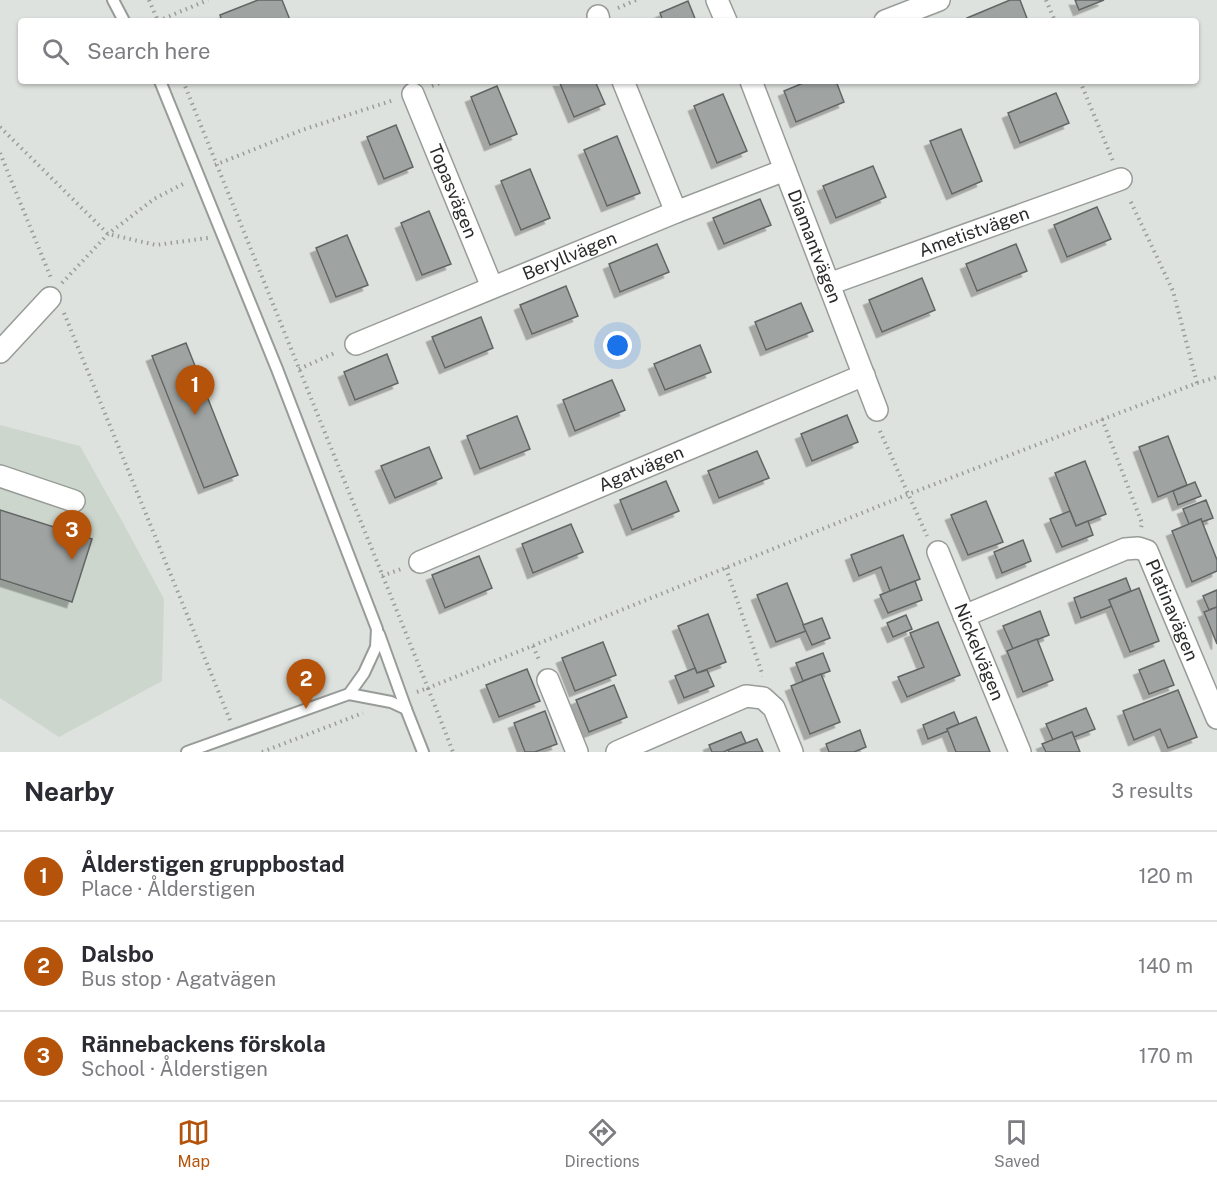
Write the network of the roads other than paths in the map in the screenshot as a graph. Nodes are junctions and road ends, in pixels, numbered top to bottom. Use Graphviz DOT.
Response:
graph roads {
  1 [pos="113,0"];
  2 [pos="717,0"];
  3 [pos="939,0"];
  4 [pos="122,18"];
  5 [pos="725,18"];
  6 [pos="893,18"];
  7 [pos="161,84"];
  8 [pos="624,84"];
  9 [pos="752,84"];
  10 [pos="413,94"];
  11 [pos="785,170"];
  12 [pos="1121,179"];
  13 [pos="676,212"];
  14 [pos="829,284"];
  15 [pos="492,287"];
  16 [pos="53,294"];
  17 [pos="356,344"];
  18 [pos="0,352"];
  19 [pos="864,375"];
  20 [pos="877,410"];
  21 [pos="0,476"];
  22 [pos="74,501"];
  23 [pos="938,552"];
  24 [pos="420,562"];
  25 [pos="964,616"];
  26 [pos="377,629"];
  27 [pos="548,680"];
  28 [pos="349,694"];
  29 [pos="406,710"];
  30 [pos="1217,717"];
  31 [pos="187,752"];
  32 [pos="423,752"];
  33 [pos="577,752"];
  34 [pos="617,752"];
  35 [pos="792,752"];
  36 [pos="1020,752"];
  1 -- 4 [label="lane"];
  2 -- 5 [label="street"];
  3 -- 6 [label="street"];
  7 -- 26 [label="lane"];
  8 -- 13 [label="street"];
  9 -- 11 [label="street, Diamantvägen"];
  10 -- 15 [label="street, Topasvägen"];
  11 -- 13 [label="street, Beryllvägen"];
  11 -- 14 [label="street, Diamantvägen"];
  12 -- 14 [label="street, Ametistvägen"];
  13 -- 15 [label="street, Beryllvägen"];
  14 -- 19 [label="street, Diamantvägen"];
  15 -- 17 [label="street, Beryllvägen"];
  16 -- 18 [label="street"];
  19 -- 20 [label="street, Diamantvägen"];
  19 -- 24 [label="street, Agatvägen"];
  21 -- 22 [label="street"];
  23 -- 25 [label="street, Nickelvägen"];
  25 -- 30 [label="street, Platinavägen"];
  25 -- 36 [label="street, Nickelvägen"];
  26 -- 28 [label="lane"];
  26 -- 29 [label="lane"];
  27 -- 33 [label="street"];
  28 -- 29 [label="lane"];
  28 -- 31 [label="lane"];
  29 -- 32 [label="lane"];
  34 -- 35 [label="street"];
}
